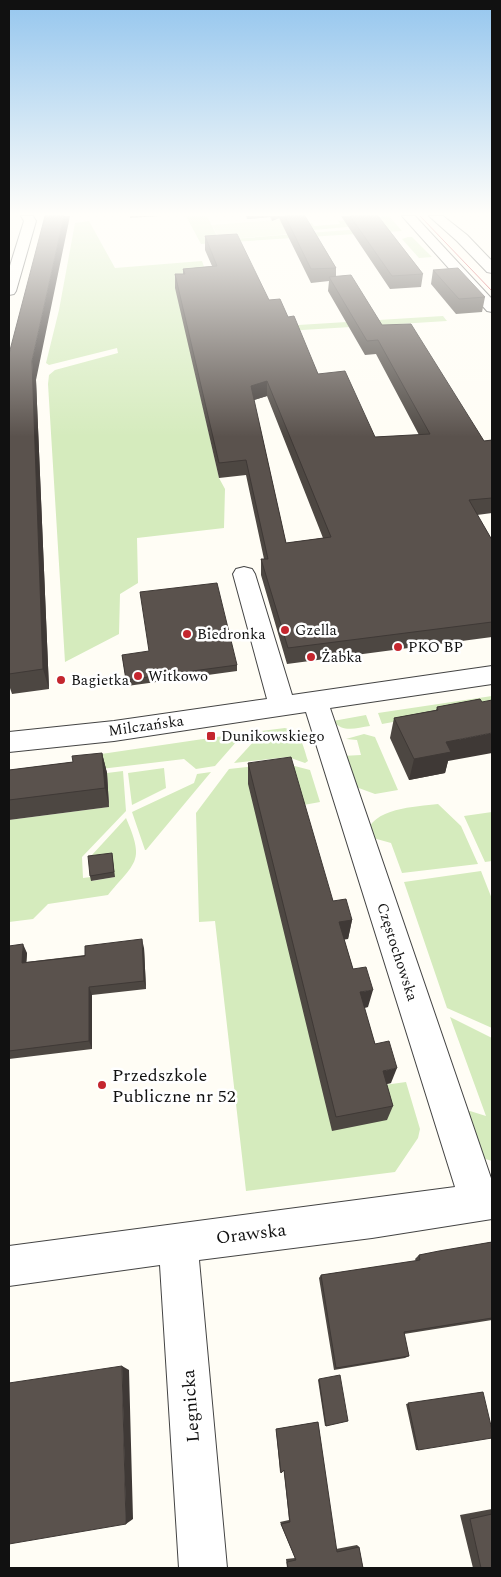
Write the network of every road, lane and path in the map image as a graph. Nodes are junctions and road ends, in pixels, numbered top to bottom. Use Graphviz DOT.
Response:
graph roads {
  1 [pos="475,290"];
  2 [pos="492,308"];
  3 [pos="244,574"];
  4 [pos="492,675"];
  5 [pos="315,701"];
  6 [pos="282,706"];
  7 [pos="9,742"];
  8 [pos="486,1201"];
  9 [pos="178,1243"];
  10 [pos="9,1266"];
  11 [pos="204,1568"];
  1 -- 2 [label="street"];
  3 -- 6 [label="street"];
  4 -- 5 [label="street, Milczańska"];
  5 -- 6 [label="street, Milczańska"];
  5 -- 8 [label="street, Częstochowska"];
  6 -- 7 [label="street, Milczańska"];
  8 -- 9 [label="street, Orawska"];
  9 -- 10 [label="street, Orawska"];
  9 -- 11 [label="street, Legnicka"];
}
